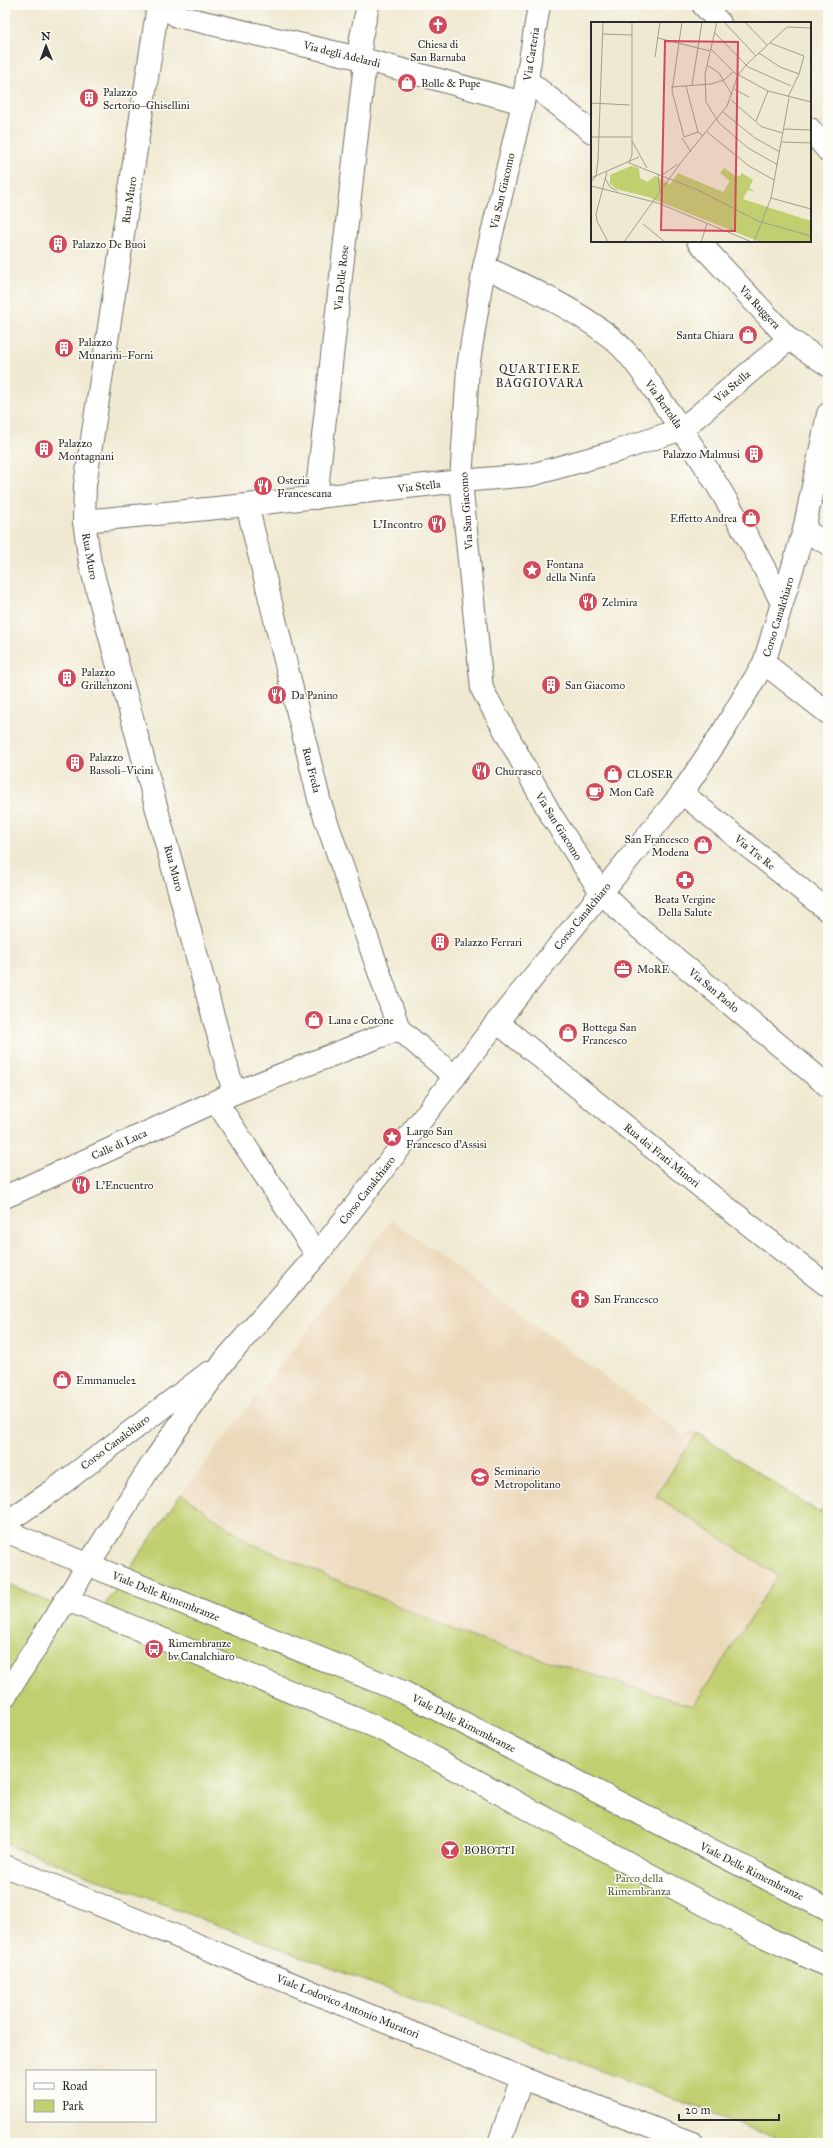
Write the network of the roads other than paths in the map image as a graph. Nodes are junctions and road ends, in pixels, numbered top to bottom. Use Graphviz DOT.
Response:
graph roads {
  1 [pos="158,5"];
  2 [pos="163,5"];
  3 [pos="368,5"];
  4 [pos="539,5"];
  5 [pos="703,5"];
  6 [pos="719,22"];
  7 [pos="363,59"];
  8 [pos="527,80"];
  9 [pos="523,103"];
  10 [pos="811,130"];
  11 [pos="591,131"];
  12 [pos="828,151"];
  13 [pos="699,242"];
  14 [pos="484,267"];
  15 [pos="789,339"];
  16 [pos="828,365"];
  17 [pos="828,414"];
  18 [pos="682,429"];
  19 [pos="462,481"];
  20 [pos="316,498"];
  21 [pos="247,506"];
  22 [pos="84,521"];
  23 [pos="804,530"];
  24 [pos="828,544"];
  25 [pos="782,603"];
  26 [pos="764,663"];
  27 [pos="828,713"];
  28 [pos="682,793"];
  29 [pos="601,892"];
  30 [pos="828,911"];
  31 [pos="497,1022"];
  32 [pos="399,1028"];
  33 [pos="455,1077"];
  34 [pos="828,1086"];
  35 [pos="225,1097"];
  36 [pos="5,1197"];
  37 [pos="317,1255"];
  38 [pos="828,1286"];
  39 [pos="225,1360"];
  40 [pos="5,1523"];
  41 [pos="5,1531"];
  42 [pos="87,1564"];
  43 [pos="65,1599"];
  44 [pos="5,1696"];
  45 [pos="5,1866"];
  46 [pos="828,1910"];
  47 [pos="828,1966"];
  48 [pos="522,2078"];
  49 [pos="499,2143"];
  50 [pos="692,2143"];
  1 -- 22 [label="street, Rua Muro"];
  2 -- 7 [label="street, Via degli Adelardi"];
  3 -- 7 [label="street, Via Delle Rose"];
  4 -- 8 [label="street, Via Carteria"];
  5 -- 6 [label="street"];
  7 -- 9 [label="street, Via degli Adelardi"];
  7 -- 20 [label="street, Via Delle Rose"];
  8 -- 9 [label="street, Via Carteria"];
  8 -- 11 [label="street"];
  9 -- 14 [label="street, Via San Giacomo"];
  10 -- 12 [label="street"];
  13 -- 15 [label="street, Via Ruggera"];
  14 -- 18 [label="street, Via Bertolda"];
  14 -- 19 [label="street, Via San Giacomo"];
  15 -- 16 [label="street, Via Ruggera"];
  15 -- 18 [label="street, Via Stella"];
  17 -- 23 [label="street, Corso Canalchiaro"];
  18 -- 19 [label="street, Via Stella"];
  18 -- 25 [label="street, Via Bertolda"];
  19 -- 20 [label="street, Via Stella"];
  19 -- 29 [label="street, Via San Giacomo"];
  20 -- 21 [label="street, Via Stella"];
  21 -- 22 [label="street, Via Stella"];
  21 -- 32 [label="street, Rua Freda"];
  22 -- 35 [label="street, Rua Muro"];
  23 -- 24 [label="street"];
  23 -- 25 [label="street, Corso Canalchiaro"];
  25 -- 26 [label="street, Corso Canalchiaro"];
  26 -- 27 [label="street"];
  26 -- 28 [label="street, Corso Canalchiaro"];
  28 -- 29 [label="street, Corso Canalchiaro"];
  28 -- 30 [label="street, Via Tre Re"];
  29 -- 31 [label="street, Corso Canalchiaro"];
  29 -- 34 [label="street, Via San Paolo"];
  31 -- 33 [label="street, Corso Canalchiaro"];
  31 -- 38 [label="street, Rua dei Frati Minori"];
  32 -- 33 [label="street"];
  32 -- 35 [label="street"];
  33 -- 37 [label="street, Corso Canalchiaro"];
  35 -- 36 [label="street, Calle di Luca"];
  35 -- 37 [label="street"];
  37 -- 39 [label="street, Corso Canalchiaro"];
  39 -- 40 [label="street, Corso Canalchiaro"];
  39 -- 42 [label="street, Corso Canalchiaro"];
  41 -- 42 [label="street, Viale Delle Rimembranze"];
  42 -- 43 [label="street, Corso Canalchiaro"];
  42 -- 46 [label="street, Viale Delle Rimembranze"];
  43 -- 44 [label="street, Corso Canalchiaro"];
  43 -- 47 [label="street"];
  45 -- 48 [label="street, Viale Lodovico Antonio Muratori"];
  48 -- 49 [label="street"];
  48 -- 50 [label="street, Viale Lodovico Antonio Muratori"];
}
